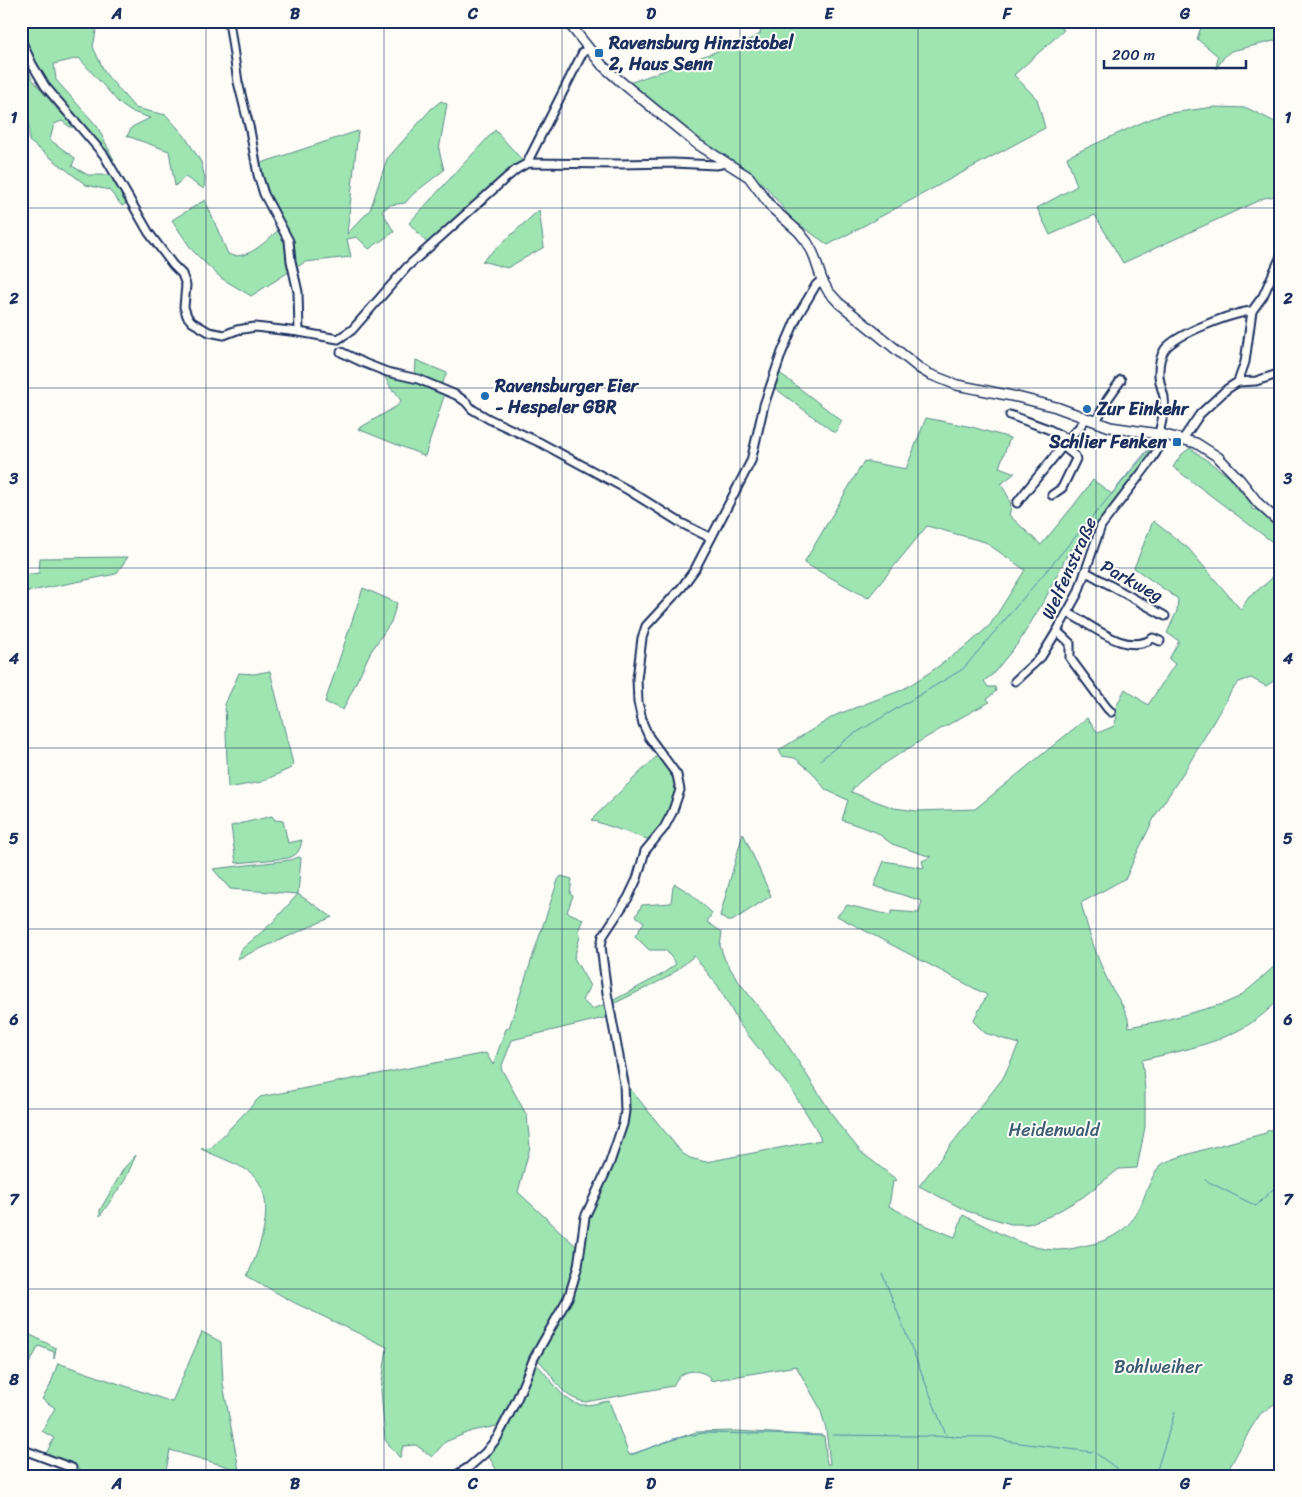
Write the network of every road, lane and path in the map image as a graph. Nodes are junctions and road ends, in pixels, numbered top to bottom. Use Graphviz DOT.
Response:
graph roads {
  1 [pos="229,21"];
  2 [pos="567,21"];
  3 [pos="21,40"];
  4 [pos="588,50"];
  5 [pos="726,163"];
  6 [pos="528,164"];
  7 [pos="1281,256"];
  8 [pos="822,280"];
  9 [pos="1252,311"];
  10 [pos="298,332"];
  11 [pos="341,352"];
  12 [pos="1281,373"];
  13 [pos="1121,380"];
  14 [pos="1238,382"];
  15 [pos="1010,415"];
  16 [pos="1086,418"];
  17 [pos="1096,422"];
  18 [pos="1162,435"];
  19 [pos="1068,439"];
  20 [pos="1183,439"];
  21 [pos="1064,447"];
  22 [pos="1052,495"];
  23 [pos="1016,503"];
  24 [pos="1281,524"];
  25 [pos="711,538"];
  26 [pos="1086,573"];
  27 [pos="1068,613"];
  28 [pos="1164,616"];
  29 [pos="1057,631"];
  30 [pos="1160,641"];
  31 [pos="1015,681"];
  32 [pos="1111,712"];
  33 [pos="21,1448"];
  34 [pos="72,1468"];
  35 [pos="456,1476"];
  1 -- 10 [label="street"];
  2 -- 4 [label="main road"];
  3 -- 10 [label="street"];
  4 -- 5 [label="main road"];
  4 -- 6 [label="street"];
  5 -- 6 [label="street"];
  5 -- 8 [label="main road"];
  6 -- 10 [label="street"];
  7 -- 9 [label="street"];
  8 -- 16 [label="main road"];
  8 -- 25 [label="street"];
  9 -- 14 [label="street"];
  9 -- 18 [label="street, Welfenstraße"];
  11 -- 25 [label="street"];
  12 -- 14 [label="street"];
  13 -- 17 [label="street"];
  14 -- 20 [label="street"];
  15 -- 19 [label="street"];
  16 -- 17 [label="main road"];
  16 -- 19 [label="street"];
  17 -- 18 [label="main road"];
  18 -- 20 [label="main road"];
  18 -- 26 [label="street, Welfenstraße"];
  19 -- 21 [label="street"];
  20 -- 24 [label="main road"];
  21 -- 22 [label="street"];
  21 -- 23 [label="street"];
  25 -- 35 [label="street"];
  26 -- 27 [label="street, Welfenstraße"];
  26 -- 28 [label="street, Parkweg"];
  27 -- 29 [label="street, Welfenstraße"];
  27 -- 30 [label="street"];
  29 -- 31 [label="street"];
  29 -- 32 [label="street, Welfenstraße"];
  33 -- 34 [label="street"];
}
